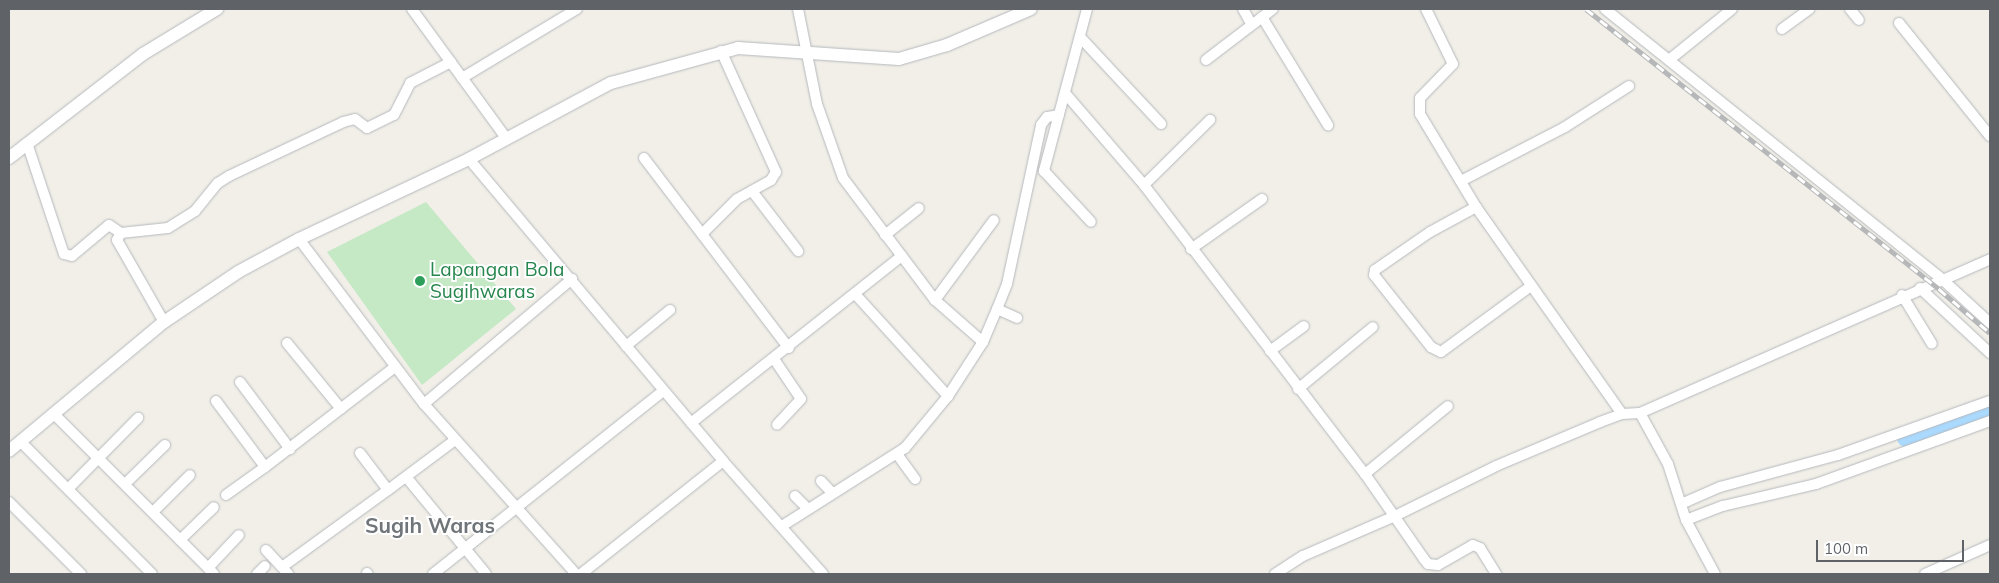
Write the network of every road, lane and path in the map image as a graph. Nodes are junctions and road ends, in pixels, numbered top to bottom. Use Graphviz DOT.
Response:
graph roads {
  1 [pos="216,9"];
  2 [pos="412,9"];
  3 [pos="577,9"];
  4 [pos="798,9"];
  5 [pos="1031,9"];
  6 [pos="1087,9"];
  7 [pos="1243,9"];
  8 [pos="1273,9"];
  9 [pos="1426,9"];
  10 [pos="1605,9"];
  11 [pos="1732,9"];
  12 [pos="1810,9"];
  13 [pos="1850,9"];
  14 [pos="1262,17"];
  15 [pos="1859,20"];
  16 [pos="1899,23"];
  17 [pos="1252,25"];
  18 [pos="1782,29"];
  19 [pos="1080,37"];
  20 [pos="721,51"];
  21 [pos="805,54"];
  22 [pos="1206,60"];
  23 [pos="1669,60"];
  24 [pos="451,62"];
  25 [pos="462,78"];
  26 [pos="1628,86"];
  27 [pos="1065,93"];
  28 [pos="1054,116"];
  29 [pos="1210,120"];
  30 [pos="1161,124"];
  31 [pos="1328,125"];
  32 [pos="1990,136"];
  33 [pos="506,138"];
  34 [pos="27,143"];
  35 [pos="9,158"];
  36 [pos="644,158"];
  37 [pos="469,159"];
  38 [pos="1461,181"];
  39 [pos="1144,185"];
  40 [pos="752,191"];
  41 [pos="1262,199"];
  42 [pos="1476,206"];
  43 [pos="919,208"];
  44 [pos="994,220"];
  45 [pos="1090,222"];
  46 [pos="118,229"];
  47 [pos="702,234"];
  48 [pos="885,235"];
  49 [pos="299,239"];
  50 [pos="1190,249"];
  51 [pos="798,251"];
  52 [pos="902,256"];
  53 [pos="1990,259"];
  54 [pos="572,278"];
  55 [pos="1943,280"];
  56 [pos="1531,286"];
  57 [pos="1920,288"];
  58 [pos="856,295"];
  59 [pos="1902,295"];
  60 [pos="935,300"];
  61 [pos="670,310"];
  62 [pos="164,322"];
  63 [pos="1990,323"];
  64 [pos="1304,326"];
  65 [pos="1373,327"];
  66 [pos="983,342"];
  67 [pos="287,343"];
  68 [pos="1932,344"];
  69 [pos="626,346"];
  70 [pos="789,348"];
  71 [pos="1270,351"];
  72 [pos="1990,353"];
  73 [pos="774,359"];
  74 [pos="395,367"];
  75 [pos="240,382"];
  76 [pos="1298,389"];
  77 [pos="663,390"];
  78 [pos="948,396"];
  79 [pos="216,401"];
  80 [pos="1990,401"];
  81 [pos="424,404"];
  82 [pos="1448,406"];
  83 [pos="341,409"];
  84 [pos="1640,413"];
  85 [pos="54,414"];
  86 [pos="1622,414"];
  87 [pos="138,418"];
  88 [pos="1990,421"];
  89 [pos="691,423"];
  90 [pos="776,425"];
  91 [pos="455,440"];
  92 [pos="20,441"];
  93 [pos="165,445"];
  94 [pos="290,449"];
  95 [pos="9,451"];
  96 [pos="360,453"];
  97 [pos="98,459"];
  98 [pos="901,460"];
  99 [pos="723,461"];
  100 [pos="265,467"];
  101 [pos="190,474"];
  102 [pos="1365,474"];
  103 [pos="407,478"];
  104 [pos="914,479"];
  105 [pos="821,481"];
  106 [pos="124,484"];
  107 [pos="68,489"];
  108 [pos="388,490"];
  109 [pos="832,492"];
  110 [pos="226,496"];
  111 [pos="795,496"];
  112 [pos="9,502"];
  113 [pos="1681,506"];
  114 [pos="214,507"];
  115 [pos="517,509"];
  116 [pos="808,509"];
  117 [pos="153,512"];
  118 [pos="1395,516"];
  119 [pos="1685,519"];
  120 [pos="782,526"];
  121 [pos="239,535"];
  122 [pos="180,540"];
  123 [pos="1990,545"];
  124 [pos="266,550"];
  125 [pos="466,550"];
  126 [pos="265,566"];
  127 [pos="285,570"];
  128 [pos="211,571"];
  129 [pos="81,574"];
  130 [pos="152,574"];
  131 [pos="257,574"];
  132 [pos="433,574"];
  133 [pos="486,574"];
  134 [pos="576,574"];
  135 [pos="581,574"];
  136 [pos="823,574"];
  137 [pos="1275,574"];
  138 [pos="1496,574"];
  139 [pos="1715,574"];
  140 [pos="1925,574"];
  1 -- 34 [label="street"];
  2 -- 24 [label="street"];
  3 -- 25 [label="street"];
  4 -- 21 [label="street"];
  5 -- 21 [label="street"];
  6 -- 19 [label="street"];
  7 -- 17 [label="street"];
  8 -- 14 [label="street"];
  9 -- 38 [label="street"];
  10 -- 23 [label="street"];
  11 -- 23 [label="street"];
  12 -- 18 [label="street"];
  13 -- 15 [label="street"];
  14 -- 17 [label="street"];
  14 -- 31 [label="street"];
  16 -- 32 [label="street"];
  17 -- 22 [label="street"];
  19 -- 27 [label="street"];
  19 -- 30 [label="street"];
  20 -- 21 [label="street"];
  20 -- 33 [label="street"];
  20 -- 40 [label="street"];
  21 -- 48 [label="street"];
  23 -- 55 [label="street"];
  24 -- 25 [label="street"];
  24 -- 46 [label="street"];
  25 -- 33 [label="street"];
  26 -- 38 [label="street"];
  27 -- 28 [label="street"];
  27 -- 39 [label="street"];
  28 -- 45 [label="street"];
  28 -- 66 [label="street"];
  29 -- 39 [label="street"];
  33 -- 37 [label="street"];
  34 -- 35 [label="street"];
  34 -- 46 [label="street"];
  36 -- 47 [label="street"];
  37 -- 49 [label="street"];
  37 -- 54 [label="street"];
  38 -- 42 [label="street"];
  39 -- 50 [label="street"];
  40 -- 47 [label="street"];
  40 -- 51 [label="street"];
  41 -- 50 [label="street"];
  42 -- 56 [label="street"];
  42 -- 56 [label="street"];
  43 -- 48 [label="street"];
  44 -- 60 [label="street"];
  46 -- 62 [label="street"];
  47 -- 70 [label="street"];
  48 -- 52 [label="street"];
  49 -- 62 [label="street"];
  49 -- 74 [label="street"];
  50 -- 71 [label="street"];
  52 -- 58 [label="street"];
  52 -- 60 [label="street"];
  53 -- 55 [label="street"];
  54 -- 69 [label="street"];
  54 -- 81 [label="street"];
  55 -- 57 [label="street"];
  55 -- 63 [label="street"];
  56 -- 86 [label="street"];
  57 -- 59 [label="street"];
  57 -- 72 [label="street"];
  58 -- 70 [label="street"];
  58 -- 78 [label="street"];
  59 -- 68 [label="street"];
  59 -- 84 [label="street"];
  60 -- 66 [label="street"];
  61 -- 69 [label="street"];
  62 -- 85 [label="street"];
  64 -- 71 [label="street"];
  65 -- 76 [label="street"];
  66 -- 78 [label="street"];
  67 -- 83 [label="street"];
  69 -- 77 [label="street"];
  70 -- 73 [label="street"];
  71 -- 76 [label="street"];
  73 -- 89 [label="street"];
  73 -- 90 [label="street"];
  74 -- 81 [label="street"];
  74 -- 83 [label="street"];
  75 -- 94 [label="street"];
  76 -- 102 [label="street"];
  77 -- 89 [label="street"];
  77 -- 115 [label="street"];
  78 -- 98 [label="street"];
  79 -- 100 [label="street"];
  80 -- 113 [label="street"];
  81 -- 91 [label="street"];
  82 -- 102 [label="street"];
  83 -- 94 [label="street"];
  84 -- 86 [label="street"];
  84 -- 113 [label="street"];
  85 -- 92 [label="street"];
  85 -- 97 [label="street"];
  86 -- 118 [label="street"];
  87 -- 97 [label="street"];
  88 -- 119 [label="street"];
  89 -- 99 [label="street"];
  91 -- 103 [label="street"];
  91 -- 115 [label="street"];
  92 -- 95 [label="street"];
  92 -- 107 [label="street"];
  93 -- 106 [label="street"];
  94 -- 100 [label="street"];
  96 -- 108 [label="street"];
  97 -- 106 [label="street"];
  97 -- 107 [label="street"];
  98 -- 104 [label="street"];
  98 -- 109 [label="street"];
  99 -- 120 [label="street"];
  99 -- 135 [label="street"];
  100 -- 110 [label="street"];
  101 -- 117 [label="street"];
  102 -- 118 [label="street"];
  103 -- 108 [label="street"];
  103 -- 125 [label="street"];
  105 -- 109 [label="street"];
  106 -- 117 [label="street"];
  107 -- 130 [label="street"];
  108 -- 127 [label="street"];
  109 -- 116 [label="street"];
  111 -- 116 [label="street"];
  112 -- 129 [label="street"];
  113 -- 119 [label="street"];
  114 -- 122 [label="street"];
  115 -- 125 [label="street"];
  115 -- 134 [label="street"];
  116 -- 120 [label="street"];
  117 -- 122 [label="street"];
  118 -- 137 [label="street"];
  118 -- 138 [label="street"];
  119 -- 139 [label="street"];
  120 -- 136 [label="street"];
  121 -- 128 [label="street"];
  122 -- 128 [label="street"];
  123 -- 140 [label="street"];
  124 -- 127 [label="street"];
  125 -- 132 [label="street"];
  125 -- 133 [label="street"];
  126 -- 131 [label="street"];
}
